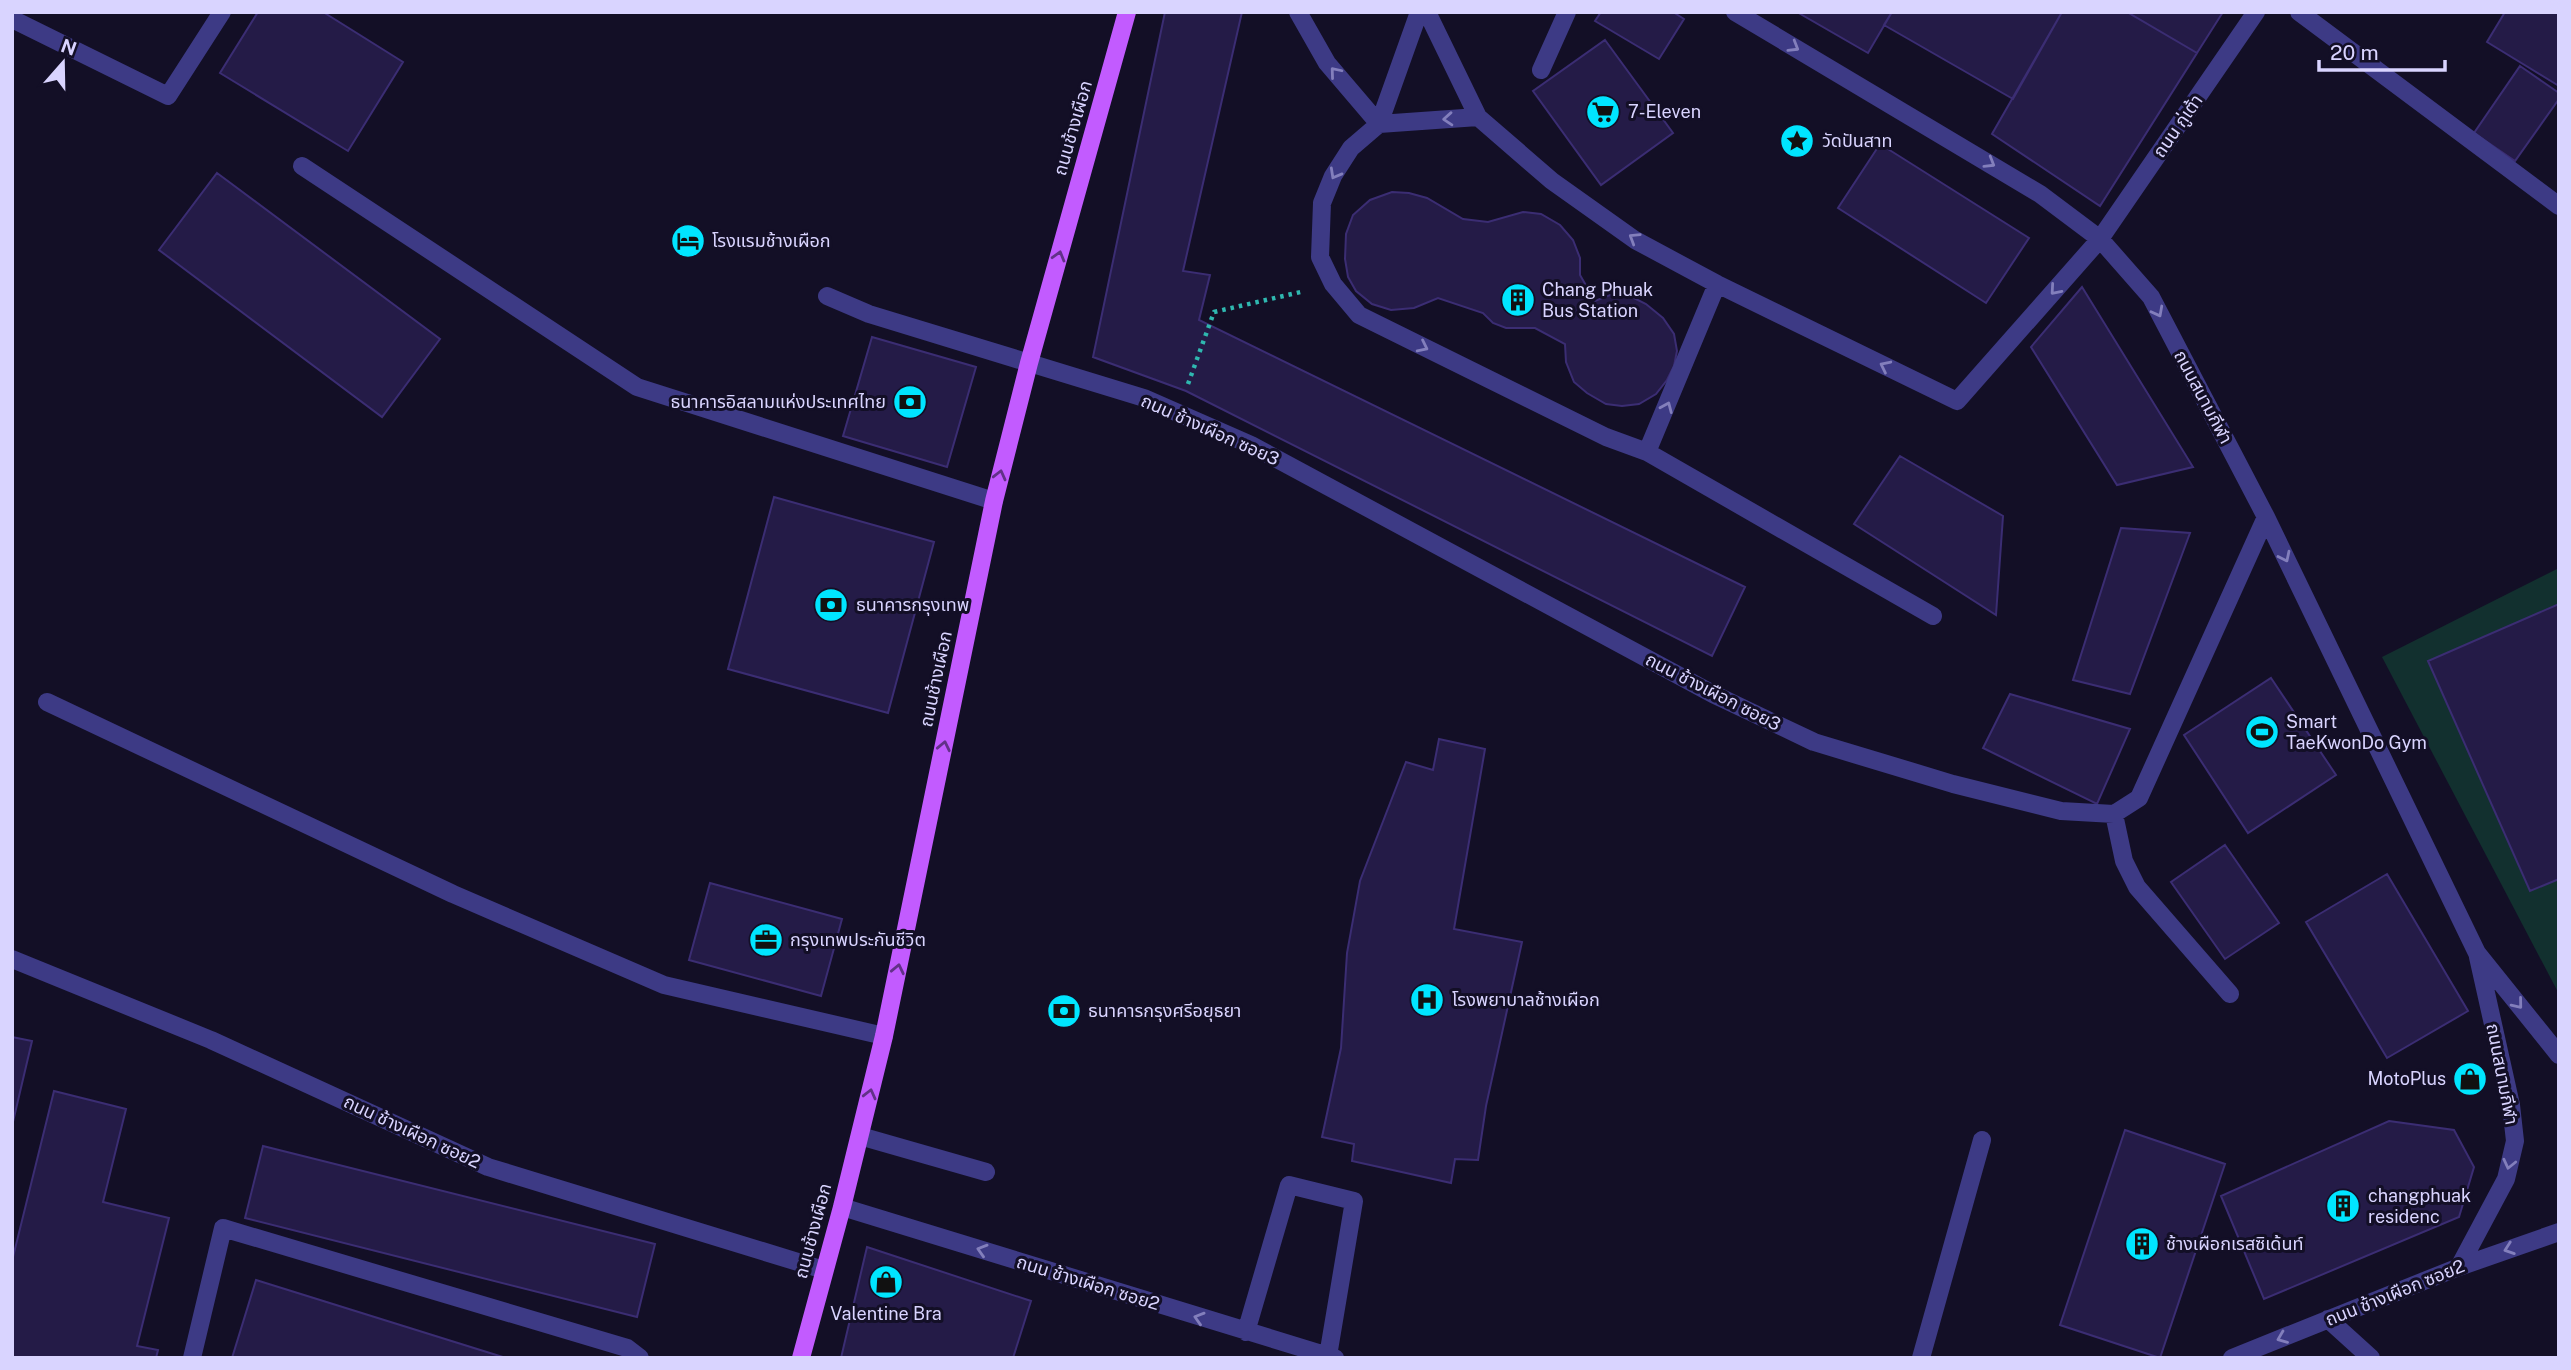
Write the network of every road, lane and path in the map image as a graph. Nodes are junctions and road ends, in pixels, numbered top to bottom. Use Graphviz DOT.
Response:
graph roads {
  1 [pos="222,12"];
  2 [pos="1127,12"];
  3 [pos="1298,12"];
  4 [pos="1419,12"];
  5 [pos="1427,12"];
  6 [pos="1567,12"];
  7 [pos="1735,12"];
  8 [pos="2256,12"];
  9 [pos="2300,12"];
  10 [pos="13,23"];
  11 [pos="1541,71"];
  12 [pos="1478,117"];
  13 [pos="1379,124"];
  14 [pos="302,166"];
  15 [pos="2559,206"];
  16 [pos="2100,239"];
  17 [pos="1333,284"];
  18 [pos="1717,284"];
  19 [pos="827,296"];
  20 [pos="1029,363"];
  21 [pos="1178,413"];
  22 [pos="1647,452"];
  23 [pos="994,501"];
  24 [pos="2266,517"];
  25 [pos="1933,616"];
  26 [pos="47,702"];
  27 [pos="2114,814"];
  28 [pos="2477,953"];
  29 [pos="12,959"];
  30 [pos="2230,994"];
  31 [pos="884,1036"];
  32 [pos="2559,1055"];
  33 [pos="860,1136"];
  34 [pos="1982,1140"];
  35 [pos="986,1172"];
  36 [pos="842,1207"];
  37 [pos="2559,1232"];
  38 [pos="2459,1266"];
  39 [pos="824,1270"];
  40 [pos="2328,1319"];
  41 [pos="1246,1332"];
  42 [pos="1331,1357"];
  43 [pos="192,1358"];
  44 [pos="640,1358"];
  45 [pos="801,1358"];
  46 [pos="1922,1358"];
  47 [pos="2232,1358"];
  48 [pos="2371,1358"];
  1 -- 10 [label="street"];
  20 -- 2 [label="main road, ถนนช้างเผือก, one-way"];
  13 -- 3 [label="street, one-way"];
  4 -- 13 [label="street"];
  5 -- 12 [label="street"];
  6 -- 11 [label="street"];
  7 -- 16 [label="street, ถนนสนามกีฬา, one-way"];
  8 -- 16 [label="street, ถนน กู่เต้า"];
  9 -- 15 [label="street"];
  12 -- 13 [label="street, one-way"];
  18 -- 12 [label="street, one-way"];
  13 -- 17 [label="street, one-way"];
  14 -- 23 [label="street"];
  16 -- 18 [label="street, ถนน กู่เต้า, one-way"];
  16 -- 24 [label="street, ถนนสนามกีฬา, one-way"];
  17 -- 21 [label="path"];
  17 -- 22 [label="street, one-way"];
  22 -- 18 [label="street, one-way"];
  19 -- 20 [label="street, ถนน ช้างเผือก ซอย3"];
  20 -- 21 [label="street, ถนน ช้างเผือก ซอย3"];
  23 -- 20 [label="main road, ถนนช้างเผือก, one-way"];
  21 -- 27 [label="street, ถนน ช้างเผือก ซอย3"];
  22 -- 25 [label="street"];
  31 -- 23 [label="main road, ถนนช้างเผือก, one-way"];
  24 -- 27 [label="street"];
  24 -- 28 [label="street, ถนนสนามกีฬา, one-way"];
  26 -- 31 [label="street"];
  27 -- 30 [label="street"];
  28 -- 32 [label="street, ถนนสนามกีฬา, one-way"];
  28 -- 38 [label="street, ถนนสนามกีฬา, one-way"];
  29 -- 39 [label="street, ถนน ช้างเผือก ซอย2"];
  33 -- 31 [label="main road, ถนนช้างเผือก, one-way"];
  33 -- 35 [label="street"];
  33 -- 36 [label="main road, ถนนช้างเผือก"];
  34 -- 46 [label="street"];
  36 -- 39 [label="main road, ถนนช้างเผือก"];
  41 -- 36 [label="street, ถนน ช้างเผือก ซอย2, one-way"];
  37 -- 38 [label="street, ถนน ช้างเผือก ซอย2, one-way"];
  38 -- 40 [label="street, ถนน ช้างเผือก ซอย2"];
  39 -- 45 [label="main road, ถนนช้างเผือก"];
  40 -- 47 [label="street, ถนน ช้างเผือก ซอย2, one-way"];
  40 -- 48 [label="street"];
  41 -- 42 [label="street, ถนน ช้างเผือก ซอย2"];
  41 -- 42 [label="street"];
  43 -- 44 [label="street"];
}
